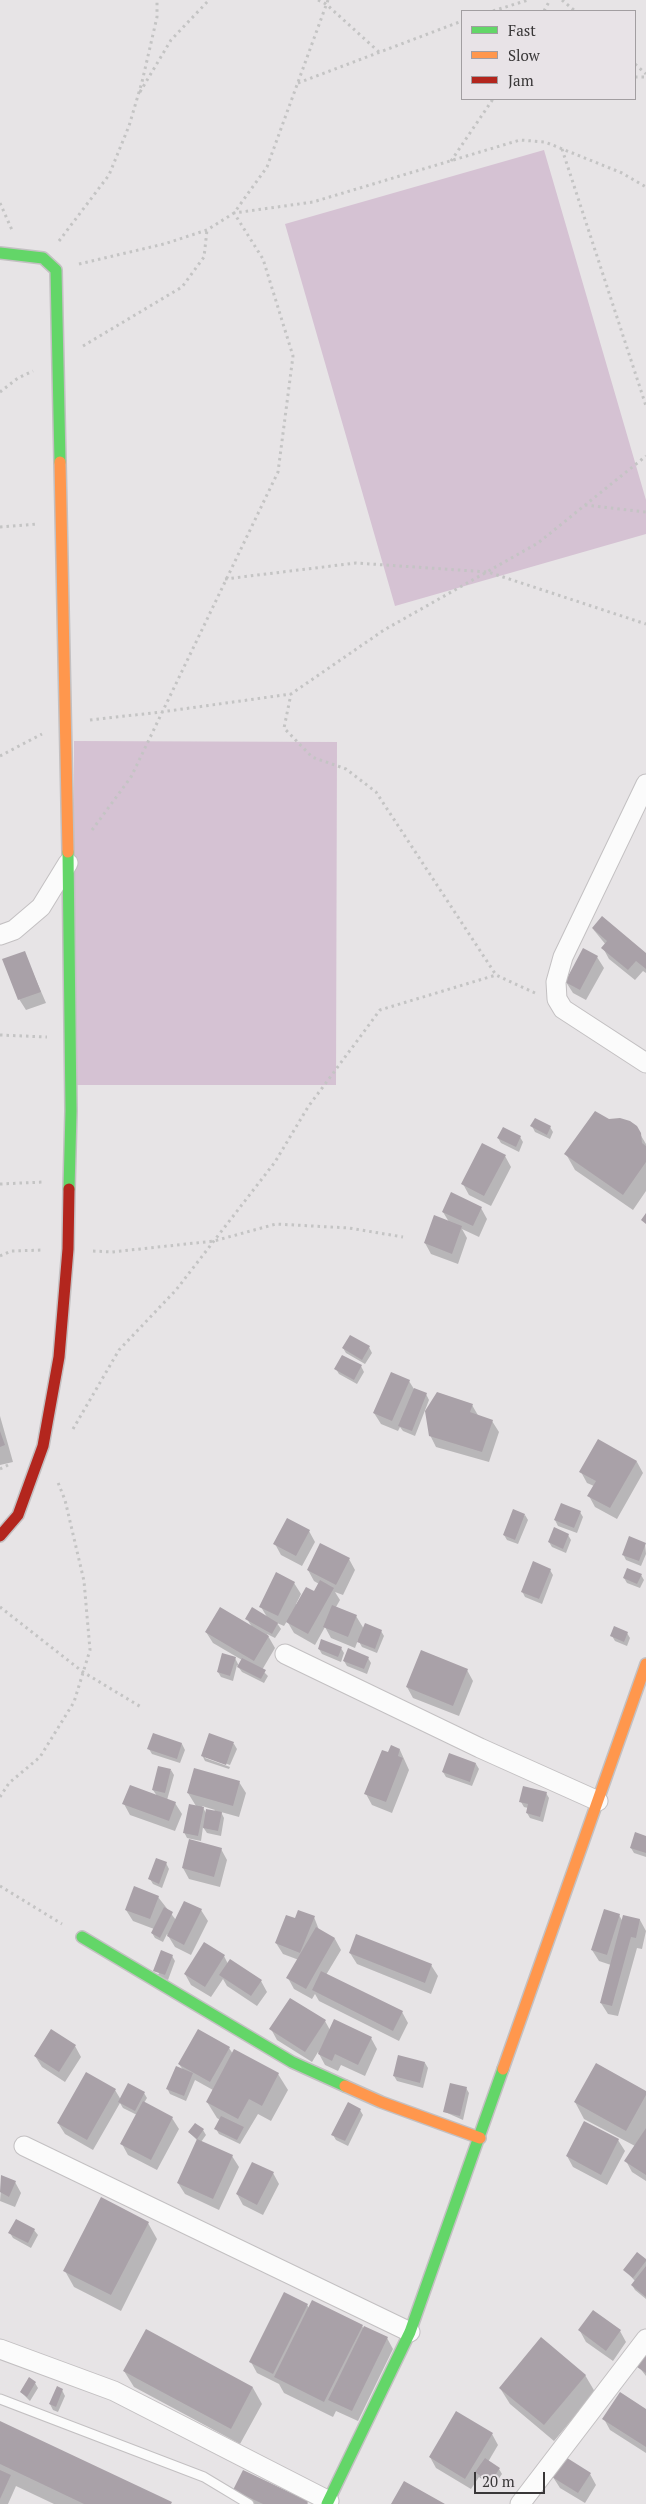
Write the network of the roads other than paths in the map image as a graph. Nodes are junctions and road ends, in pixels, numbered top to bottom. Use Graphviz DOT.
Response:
graph roads {
  1 [pos="0,253"];
  2 [pos="646,784"];
  3 [pos="68,863"];
  4 [pos="0,934"];
  5 [pos="646,1063"];
  6 [pos="0,1536"];
  7 [pos="285,1654"];
  8 [pos="646,1664"];
  9 [pos="598,1801"];
  10 [pos="82,1937"];
  11 [pos="480,2138"];
  12 [pos="24,2146"];
  13 [pos="410,2332"];
  14 [pos="646,2339"];
  15 [pos="0,2348"];
  16 [pos="0,2399"];
  17 [pos="328,2502"];
  18 [pos="249,2504"];
  19 [pos="520,2504"];
  1 -- 3 [label="street"];
  2 -- 5 [label="street"];
  3 -- 4 [label="street"];
  3 -- 6 [label="street"];
  7 -- 9 [label="street"];
  8 -- 9 [label="street"];
  9 -- 11 [label="street"];
  10 -- 11 [label="street"];
  11 -- 13 [label="street"];
  12 -- 13 [label="street"];
  13 -- 17 [label="street"];
  14 -- 19 [label="street"];
  15 -- 17 [label="street"];
  16 -- 18 [label="lane"];
}
